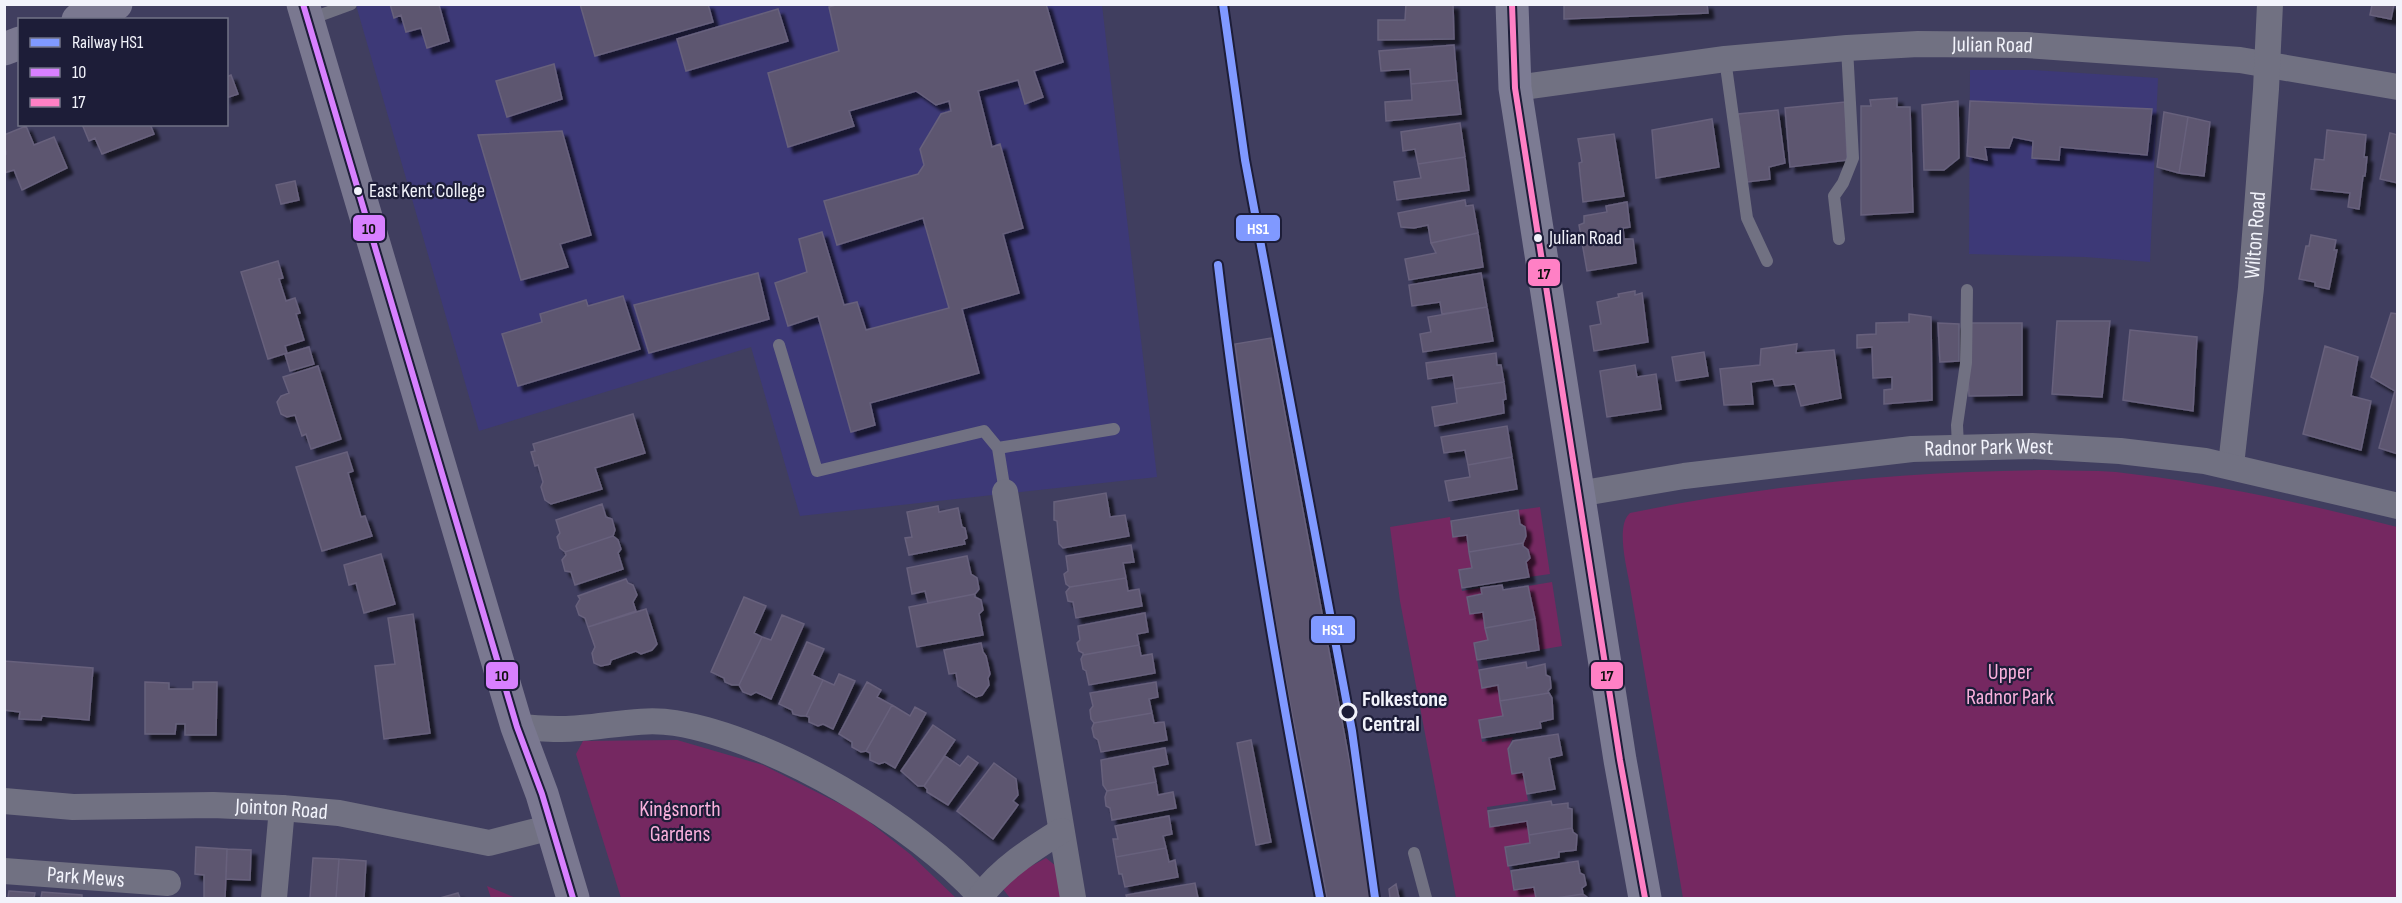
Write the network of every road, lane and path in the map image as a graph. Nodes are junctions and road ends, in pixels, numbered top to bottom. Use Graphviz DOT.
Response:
graph roads {
  1 [pos="116,4"];
  2 [pos="351,4"];
  3 [pos="1512,4"];
  4 [pos="2270,4"];
  5 [pos="305,12"];
  6 [pos="83,18"];
  7 [pos="1847,48"];
  8 [pos="1725,59"];
  9 [pos="2267,64"];
  10 [pos="2397,87"];
  11 [pos="1515,88"];
  12 [pos="1839,239"];
  13 [pos="1767,261"];
  14 [pos="1967,290"];
  15 [pos="779,345"];
  16 [pos="1114,429"];
  17 [pos="1958,447"];
  18 [pos="998,448"];
  19 [pos="2231,465"];
  20 [pos="1005,492"];
  21 [pos="1578,494"];
  22 [pos="2397,506"];
  23 [pos="517,727"];
  24 [pos="4,801"];
  25 [pos="282,808"];
  26 [pos="552,827"];
  27 [pos="1061,831"];
  28 [pos="1414,853"];
  29 [pos="4,871"];
  30 [pos="168,883"];
  31 [pos="981,897"];
  32 [pos="274,898"];
  33 [pos="573,898"];
  34 [pos="1073,898"];
  35 [pos="1426,898"];
  36 [pos="1645,898"];
  1 -- 6 [label="highway"];
  2 -- 5 [label="lane"];
  3 -- 11 [label="main road"];
  4 -- 9 [label="street, Wilton Road"];
  5 -- 23 [label="highway"];
  7 -- 8 [label="street, Julian Road"];
  7 -- 9 [label="street, Julian Road"];
  7 -- 12 [label="lane"];
  8 -- 11 [label="street, Julian Road"];
  8 -- 13 [label="lane"];
  9 -- 10 [label="street, Julian Road"];
  9 -- 19 [label="street, Wilton Road"];
  11 -- 21 [label="main road"];
  14 -- 17 [label="lane"];
  15 -- 18 [label="lane"];
  16 -- 18 [label="lane"];
  17 -- 19 [label="street, Radnor Park West"];
  17 -- 21 [label="street, Radnor Park West"];
  18 -- 20 [label="lane"];
  19 -- 22 [label="street, Radnor Park West"];
  20 -- 27 [label="street"];
  21 -- 36 [label="main road"];
  23 -- 26 [label="highway"];
  23 -- 31 [label="street"];
  24 -- 25 [label="street, Jointon Road"];
  25 -- 26 [label="street, Jointon Road"];
  25 -- 32 [label="street"];
  26 -- 33 [label="highway"];
  27 -- 31 [label="street"];
  27 -- 34 [label="street"];
  28 -- 35 [label="lane"];
  29 -- 30 [label="street, Park Mews"];
}
